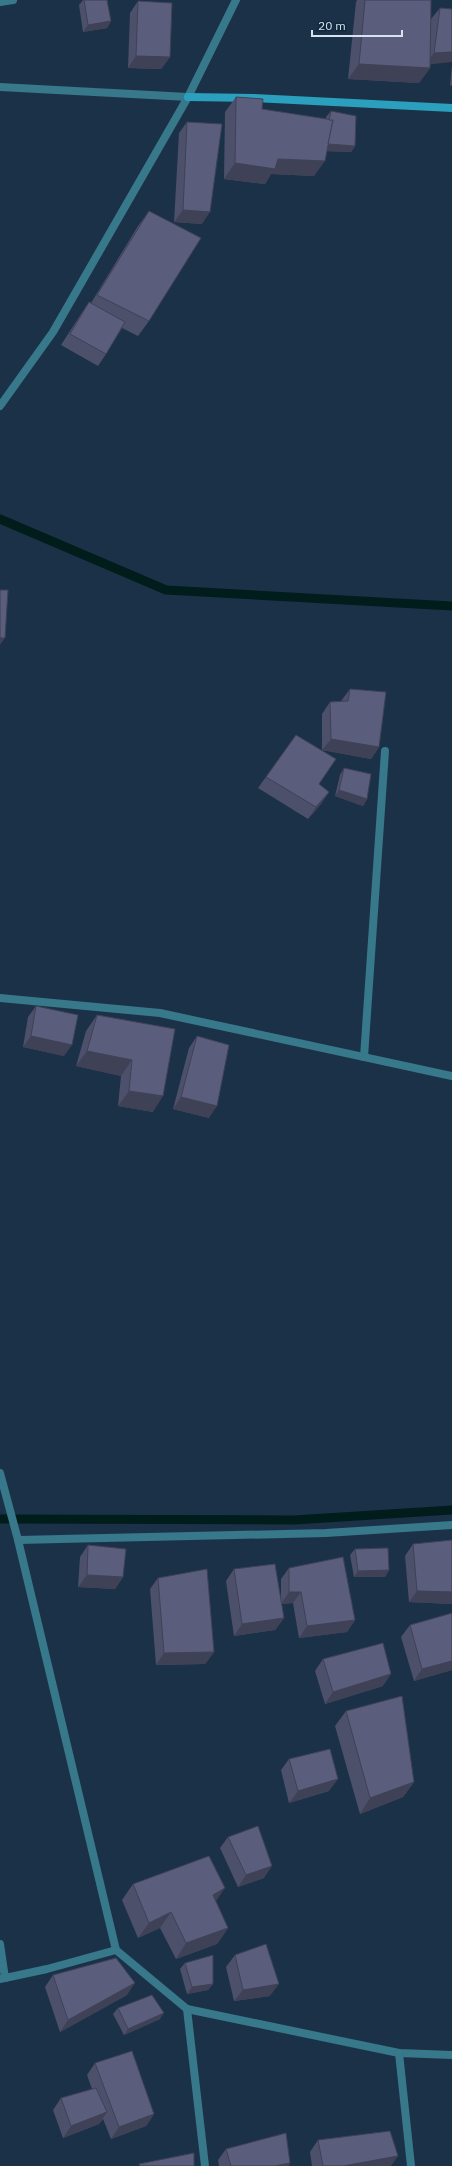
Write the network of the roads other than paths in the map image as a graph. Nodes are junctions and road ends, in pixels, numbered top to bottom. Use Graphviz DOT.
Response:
graph roads {
  1 [pos="14,0"];
  2 [pos="236,0"];
  3 [pos="0,2"];
  4 [pos="0,87"];
  5 [pos="188,97"];
  6 [pos="452,108"];
  7 [pos="0,406"];
  8 [pos="385,751"];
  9 [pos="0,998"];
  10 [pos="364,1057"];
  11 [pos="452,1076"];
  12 [pos="0,1472"];
  13 [pos="452,1525"];
  14 [pos="18,1540"];
  15 [pos="0,1944"];
  16 [pos="116,1950"];
  17 [pos="2,1979"];
  18 [pos="187,2009"];
  19 [pos="399,2054"];
  20 [pos="452,2055"];
  21 [pos="205,2166"];
  22 [pos="411,2166"];
  1 -- 3 [label="street"];
  2 -- 5 [label="street"];
  4 -- 5 [label="street"];
  5 -- 6 [label="street"];
  5 -- 7 [label="street"];
  8 -- 10 [label="street"];
  9 -- 10 [label="street"];
  10 -- 11 [label="street"];
  12 -- 14 [label="street"];
  13 -- 14 [label="street"];
  14 -- 16 [label="street"];
  15 -- 17 [label="street"];
  16 -- 17 [label="street"];
  16 -- 18 [label="street"];
  18 -- 19 [label="street"];
  18 -- 21 [label="street"];
  19 -- 20 [label="street"];
  19 -- 22 [label="street"];
}
